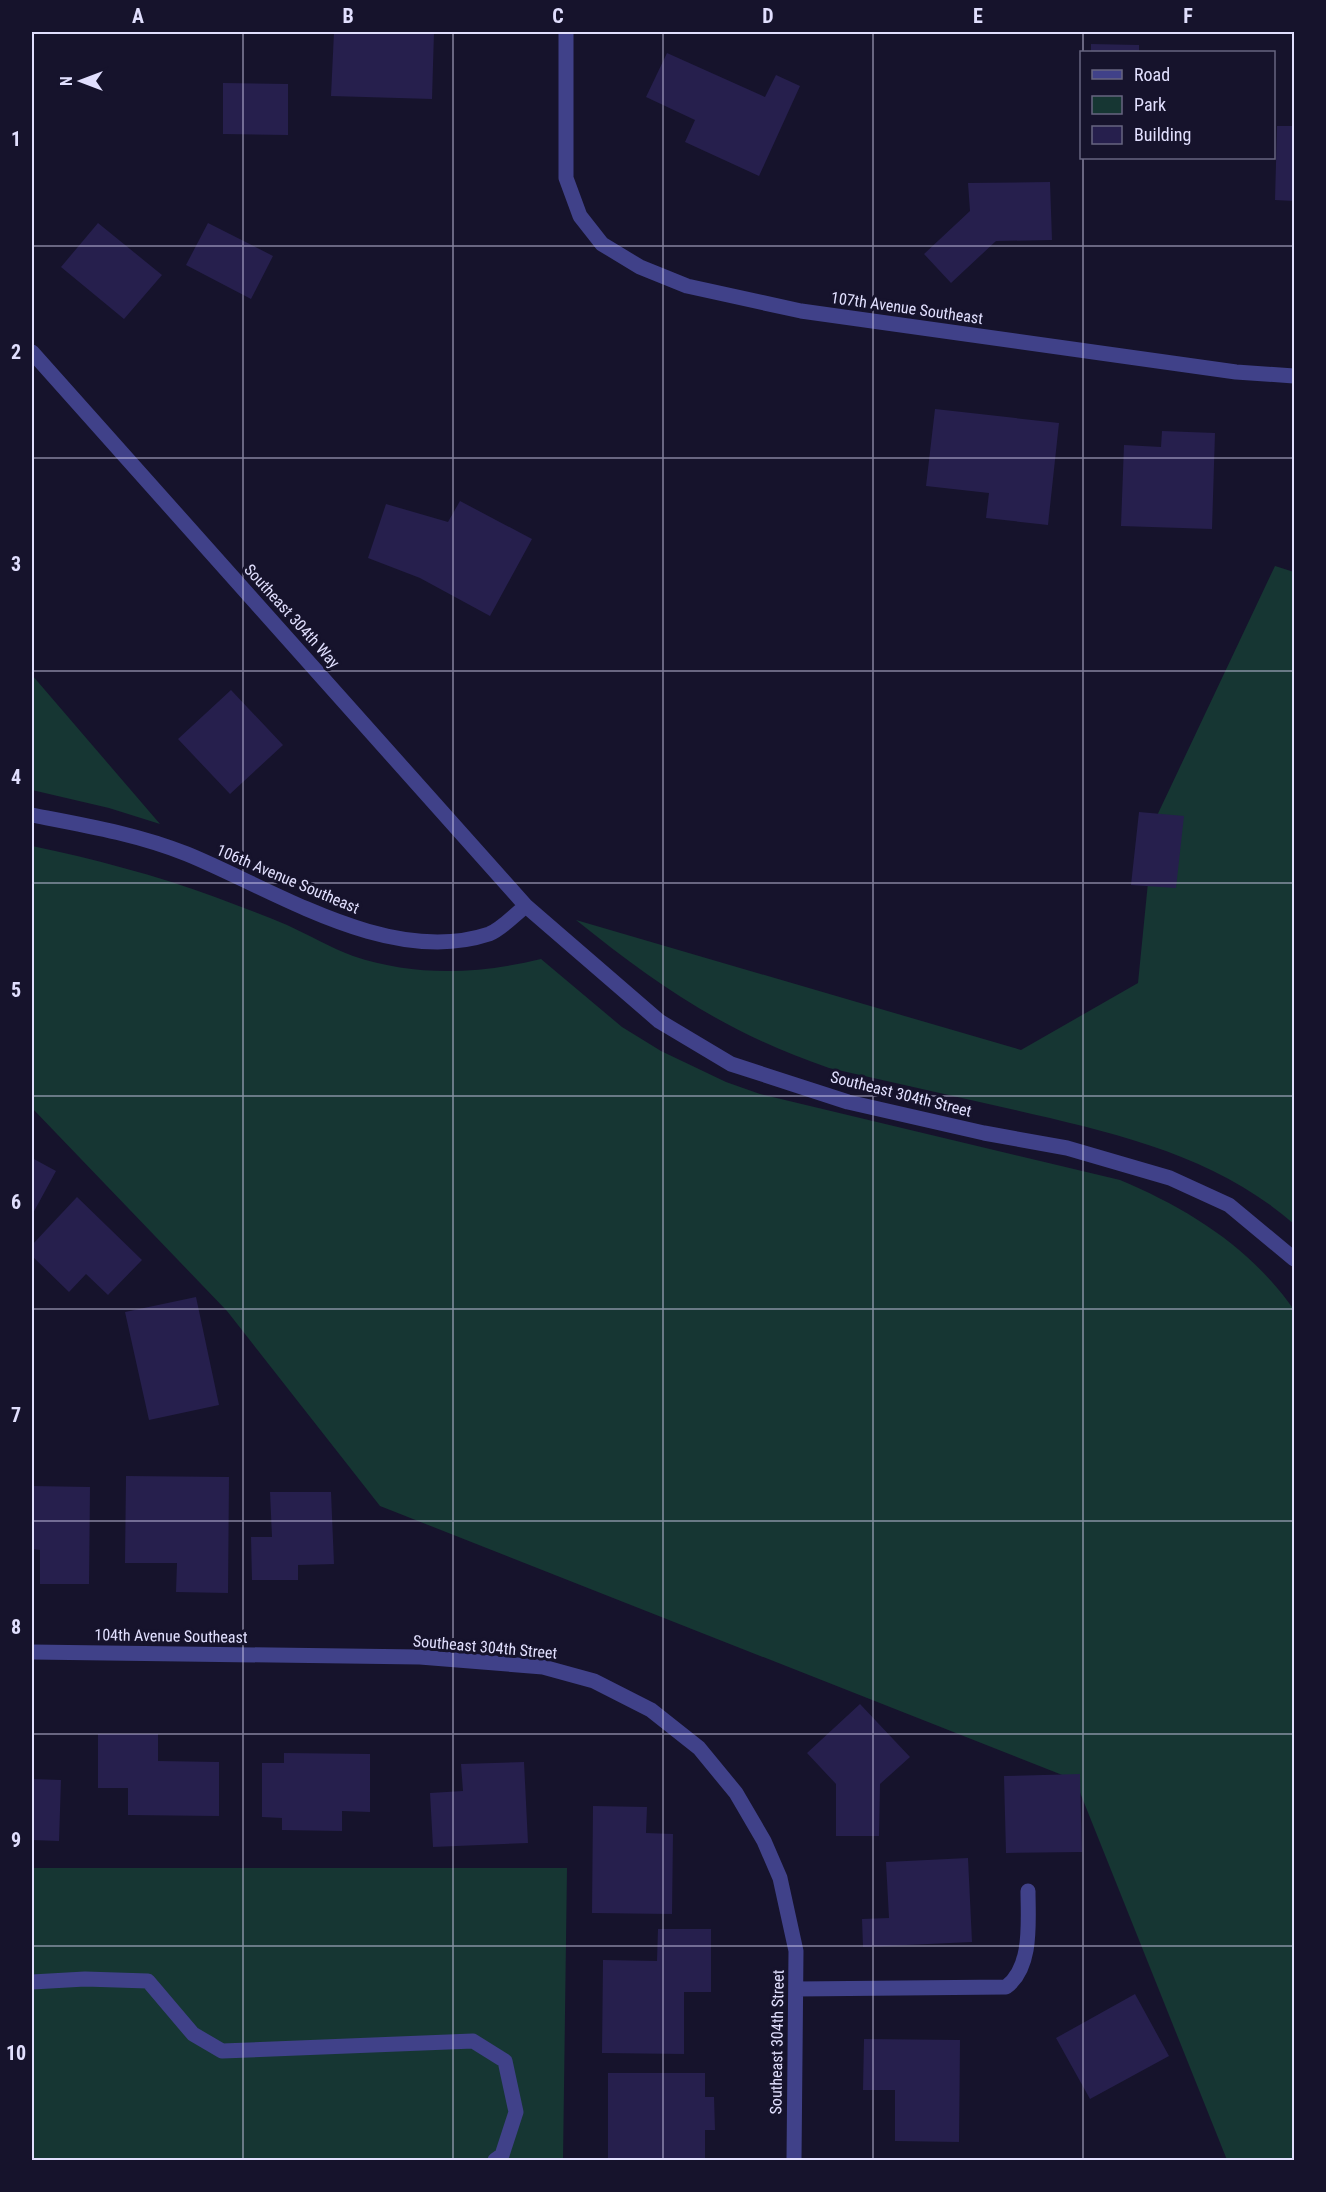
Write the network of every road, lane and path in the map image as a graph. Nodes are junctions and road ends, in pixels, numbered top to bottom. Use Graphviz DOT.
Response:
graph roads {
  1 [pos="566,32"];
  2 [pos="32,352"];
  3 [pos="1294,376"];
  4 [pos="32,816"];
  5 [pos="526,906"];
  6 [pos="1294,1259"];
  7 [pos="32,1652"];
  8 [pos="311,1657"];
  9 [pos="1028,1891"];
  10 [pos="32,1982"];
  11 [pos="797,1989"];
  12 [pos="495,2160"];
  13 [pos="794,2160"];
  1 -- 3 [label="street, 107th Avenue Southeast"];
  2 -- 5 [label="street, Southeast 304th Way"];
  4 -- 5 [label="street, 106th Avenue Southeast"];
  5 -- 6 [label="street, Southeast 304th Street"];
  7 -- 8 [label="street, 104th Avenue Southeast"];
  8 -- 11 [label="street, Southeast 304th Street"];
  9 -- 11 [label="street"];
  10 -- 12 [label="street"];
  11 -- 13 [label="street, Southeast 304th Street"];
}
